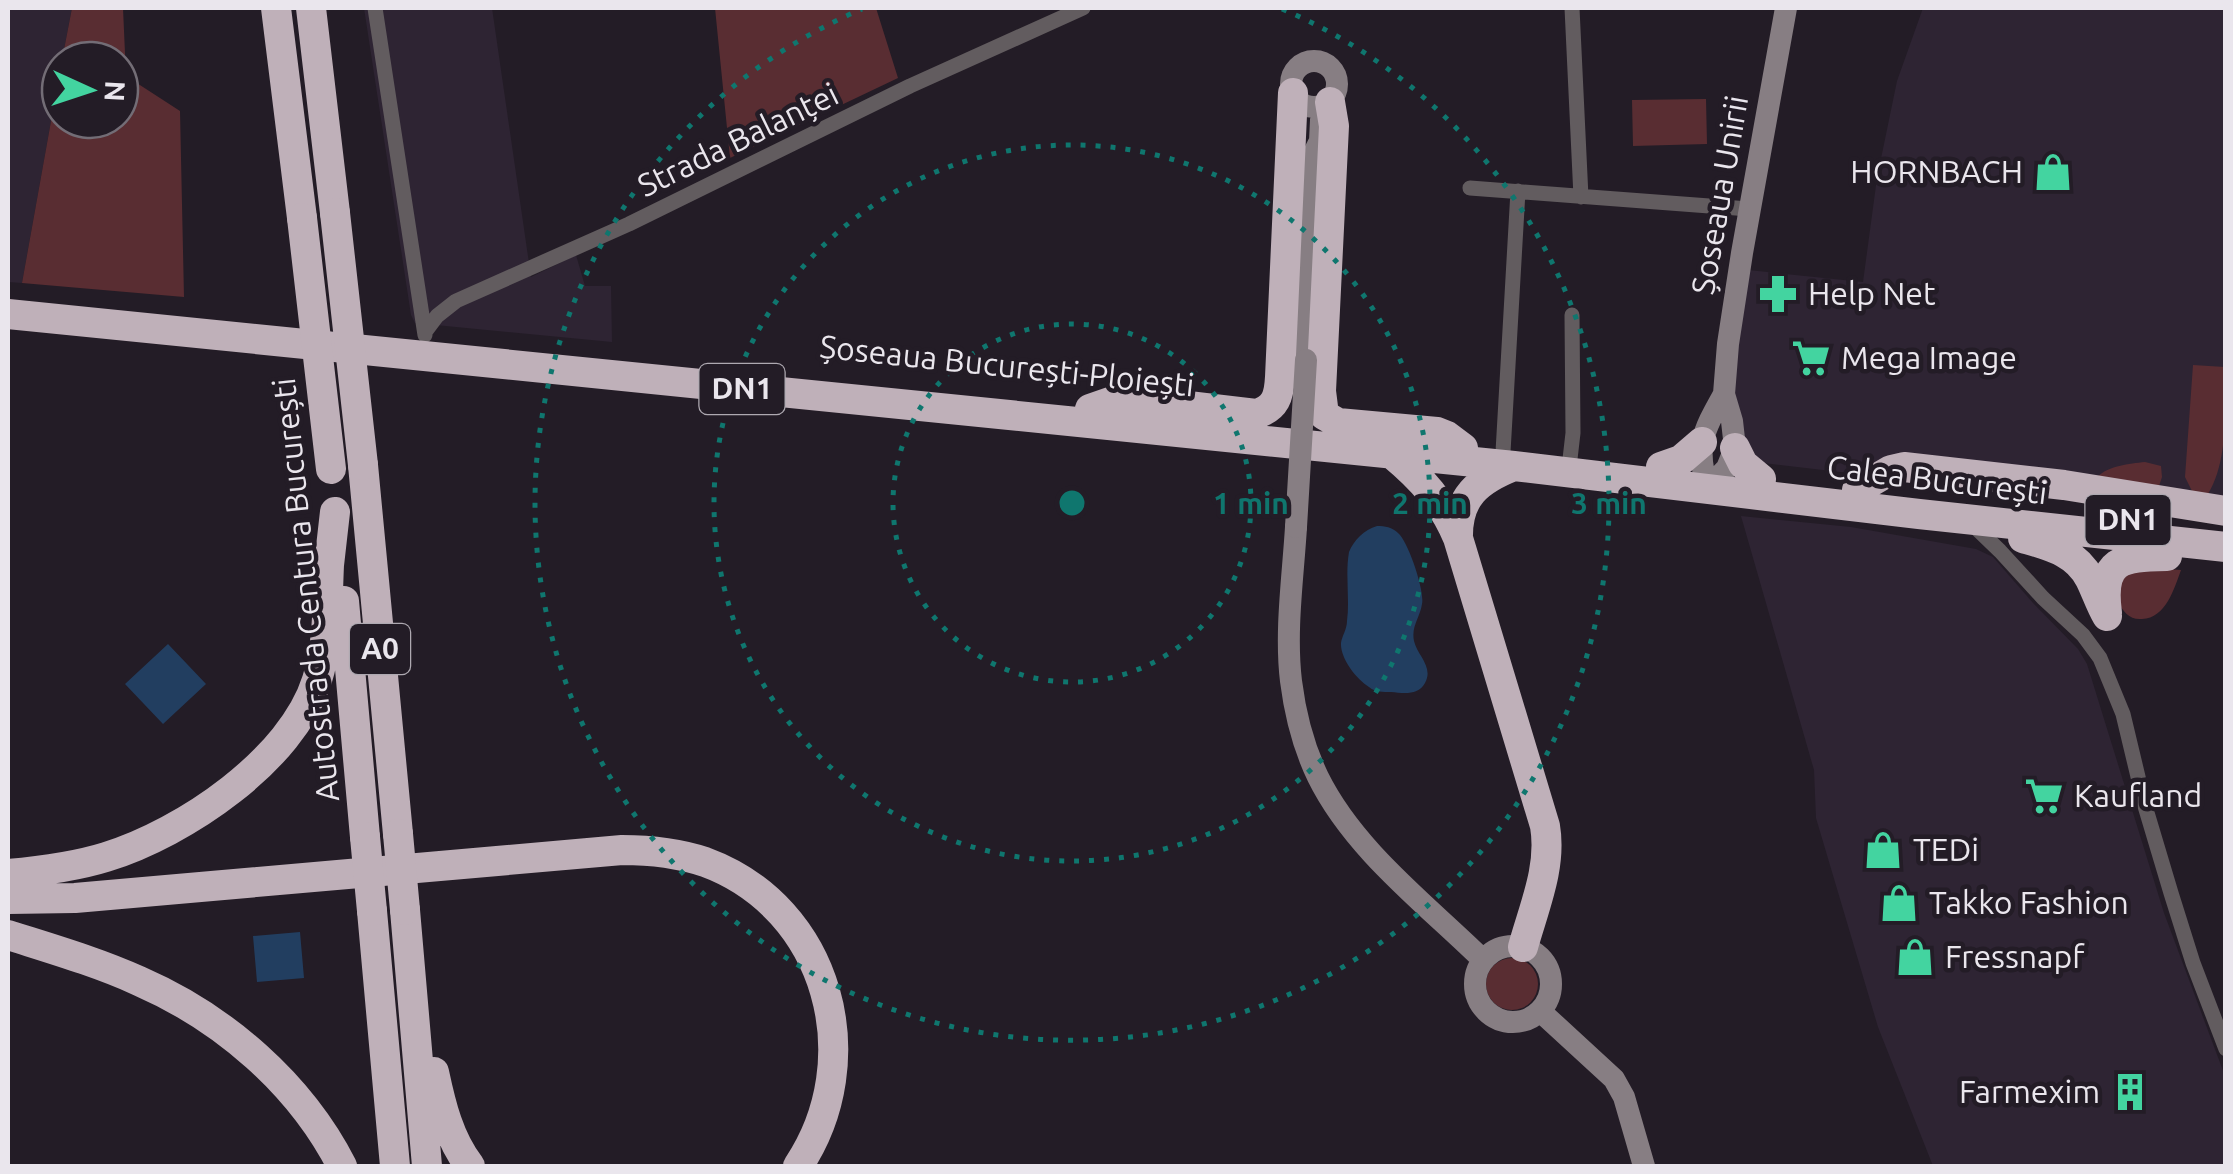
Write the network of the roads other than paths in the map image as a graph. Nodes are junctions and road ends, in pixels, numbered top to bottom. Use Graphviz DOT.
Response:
graph roads {
  1 [pos="276,8"];
  2 [pos="311,8"];
  3 [pos="376,8"];
  4 [pos="1083,8"];
  5 [pos="1572,8"];
  6 [pos="1786,8"];
  7 [pos="1311,102"];
  8 [pos="1470,188"];
  9 [pos="1518,192"];
  10 [pos="1581,196"];
  11 [pos="1750,209"];
  12 [pos="8,299"];
  13 [pos="8,314"];
  14 [pos="1572,315"];
  15 [pos="426,337"];
  16 [pos="1724,394"];
  17 [pos="1090,410"];
  18 [pos="1464,448"];
  19 [pos="1392,454"];
  20 [pos="1570,458"];
  21 [pos="1509,459"];
  22 [pos="1714,465"];
  23 [pos="1760,487"];
  24 [pos="1858,490"];
  25 [pos="2226,510"];
  26 [pos="335,512"];
  27 [pos="1968,520"];
  28 [pos="2226,531"];
  29 [pos="1458,538"];
  30 [pos="2226,550"];
  31 [pos="2040,557"];
  32 [pos="2031,583"];
  33 [pos="8,874"];
  34 [pos="8,898"];
  35 [pos="8,935"];
  36 [pos="408,942"];
  37 [pos="1524,947"];
  38 [pos="1483,960"];
  39 [pos="1540,1011"];
  40 [pos="2226,1050"];
  41 [pos="342,1166"];
  42 [pos="395,1166"];
  43 [pos="427,1166"];
  44 [pos="470,1166"];
  45 [pos="798,1166"];
  46 [pos="1644,1166"];
  1 -- 26 [label="highway, Autostrada Centura București / A0, bridge"];
  2 -- 36 [label="highway, Autostrada Centura București / A0, bridge"];
  3 -- 15 [label="street"];
  4 -- 15 [label="street, Strada Balanței"];
  5 -- 10 [label="street"];
  6 -- 11 [label="street, Șoseaua Unirii"];
  7 -- 17 [label="highway"];
  7 -- 18 [label="highway"];
  7 -- 38 [label="street, bridge"];
  8 -- 9 [label="street"];
  9 -- 10 [label="street"];
  9 -- 21 [label="street"];
  10 -- 11 [label="street"];
  11 -- 16 [label="street, Șoseaua Unirii"];
  12 -- 15 [label="highway, Șoseaua București-Ploiești / DN1"];
  13 -- 19 [label="highway, Șoseaua București-Ploiești / DN1"];
  14 -- 20 [label="street"];
  15 -- 17 [label="highway, Șoseaua București-Ploiești / DN1"];
  16 -- 22 [label="street, Șoseaua Unirii"];
  16 -- 22 [label="street, Șoseaua Unirii"];
  17 -- 18 [label="highway, Șoseaua București-Ploiești / DN1"];
  18 -- 21 [label="highway, Șoseaua București-Ploiești / DN1"];
  19 -- 21 [label="highway, Șoseaua București-Ploiești / DN1"];
  19 -- 29 [label="highway"];
  20 -- 21 [label="highway, Șoseaua București-Ploiești / DN1"];
  20 -- 22 [label="highway, Șoseaua București-Ploiești / DN1"];
  21 -- 22 [label="highway, Șoseaua București-Ploiești / DN1"];
  21 -- 29 [label="highway"];
  22 -- 23 [label="highway, Șoseaua București-Ploiești / DN1"];
  22 -- 23 [label="highway"];
  23 -- 24 [label="highway, Calea București / DN1"];
  23 -- 27 [label="highway, Calea București / DN1"];
  24 -- 25 [label="highway"];
  24 -- 28 [label="highway, Calea București / DN1"];
  26 -- 33 [label="highway"];
  26 -- 42 [label="highway, Autostrada Centura București / A0, bridge"];
  27 -- 30 [label="highway, Calea București / DN1"];
  27 -- 31 [label="highway"];
  27 -- 32 [label="street"];
  29 -- 37 [label="highway"];
  30 -- 31 [label="highway"];
  31 -- 32 [label="street"];
  32 -- 40 [label="street"];
  34 -- 45 [label="highway"];
  35 -- 41 [label="highway"];
  36 -- 43 [label="highway, Autostrada Centura București / A0"];
  36 -- 44 [label="highway"];
  37 -- 38 [label="street"];
  37 -- 39 [label="street"];
  38 -- 39 [label="street"];
  39 -- 46 [label="street"];
}
